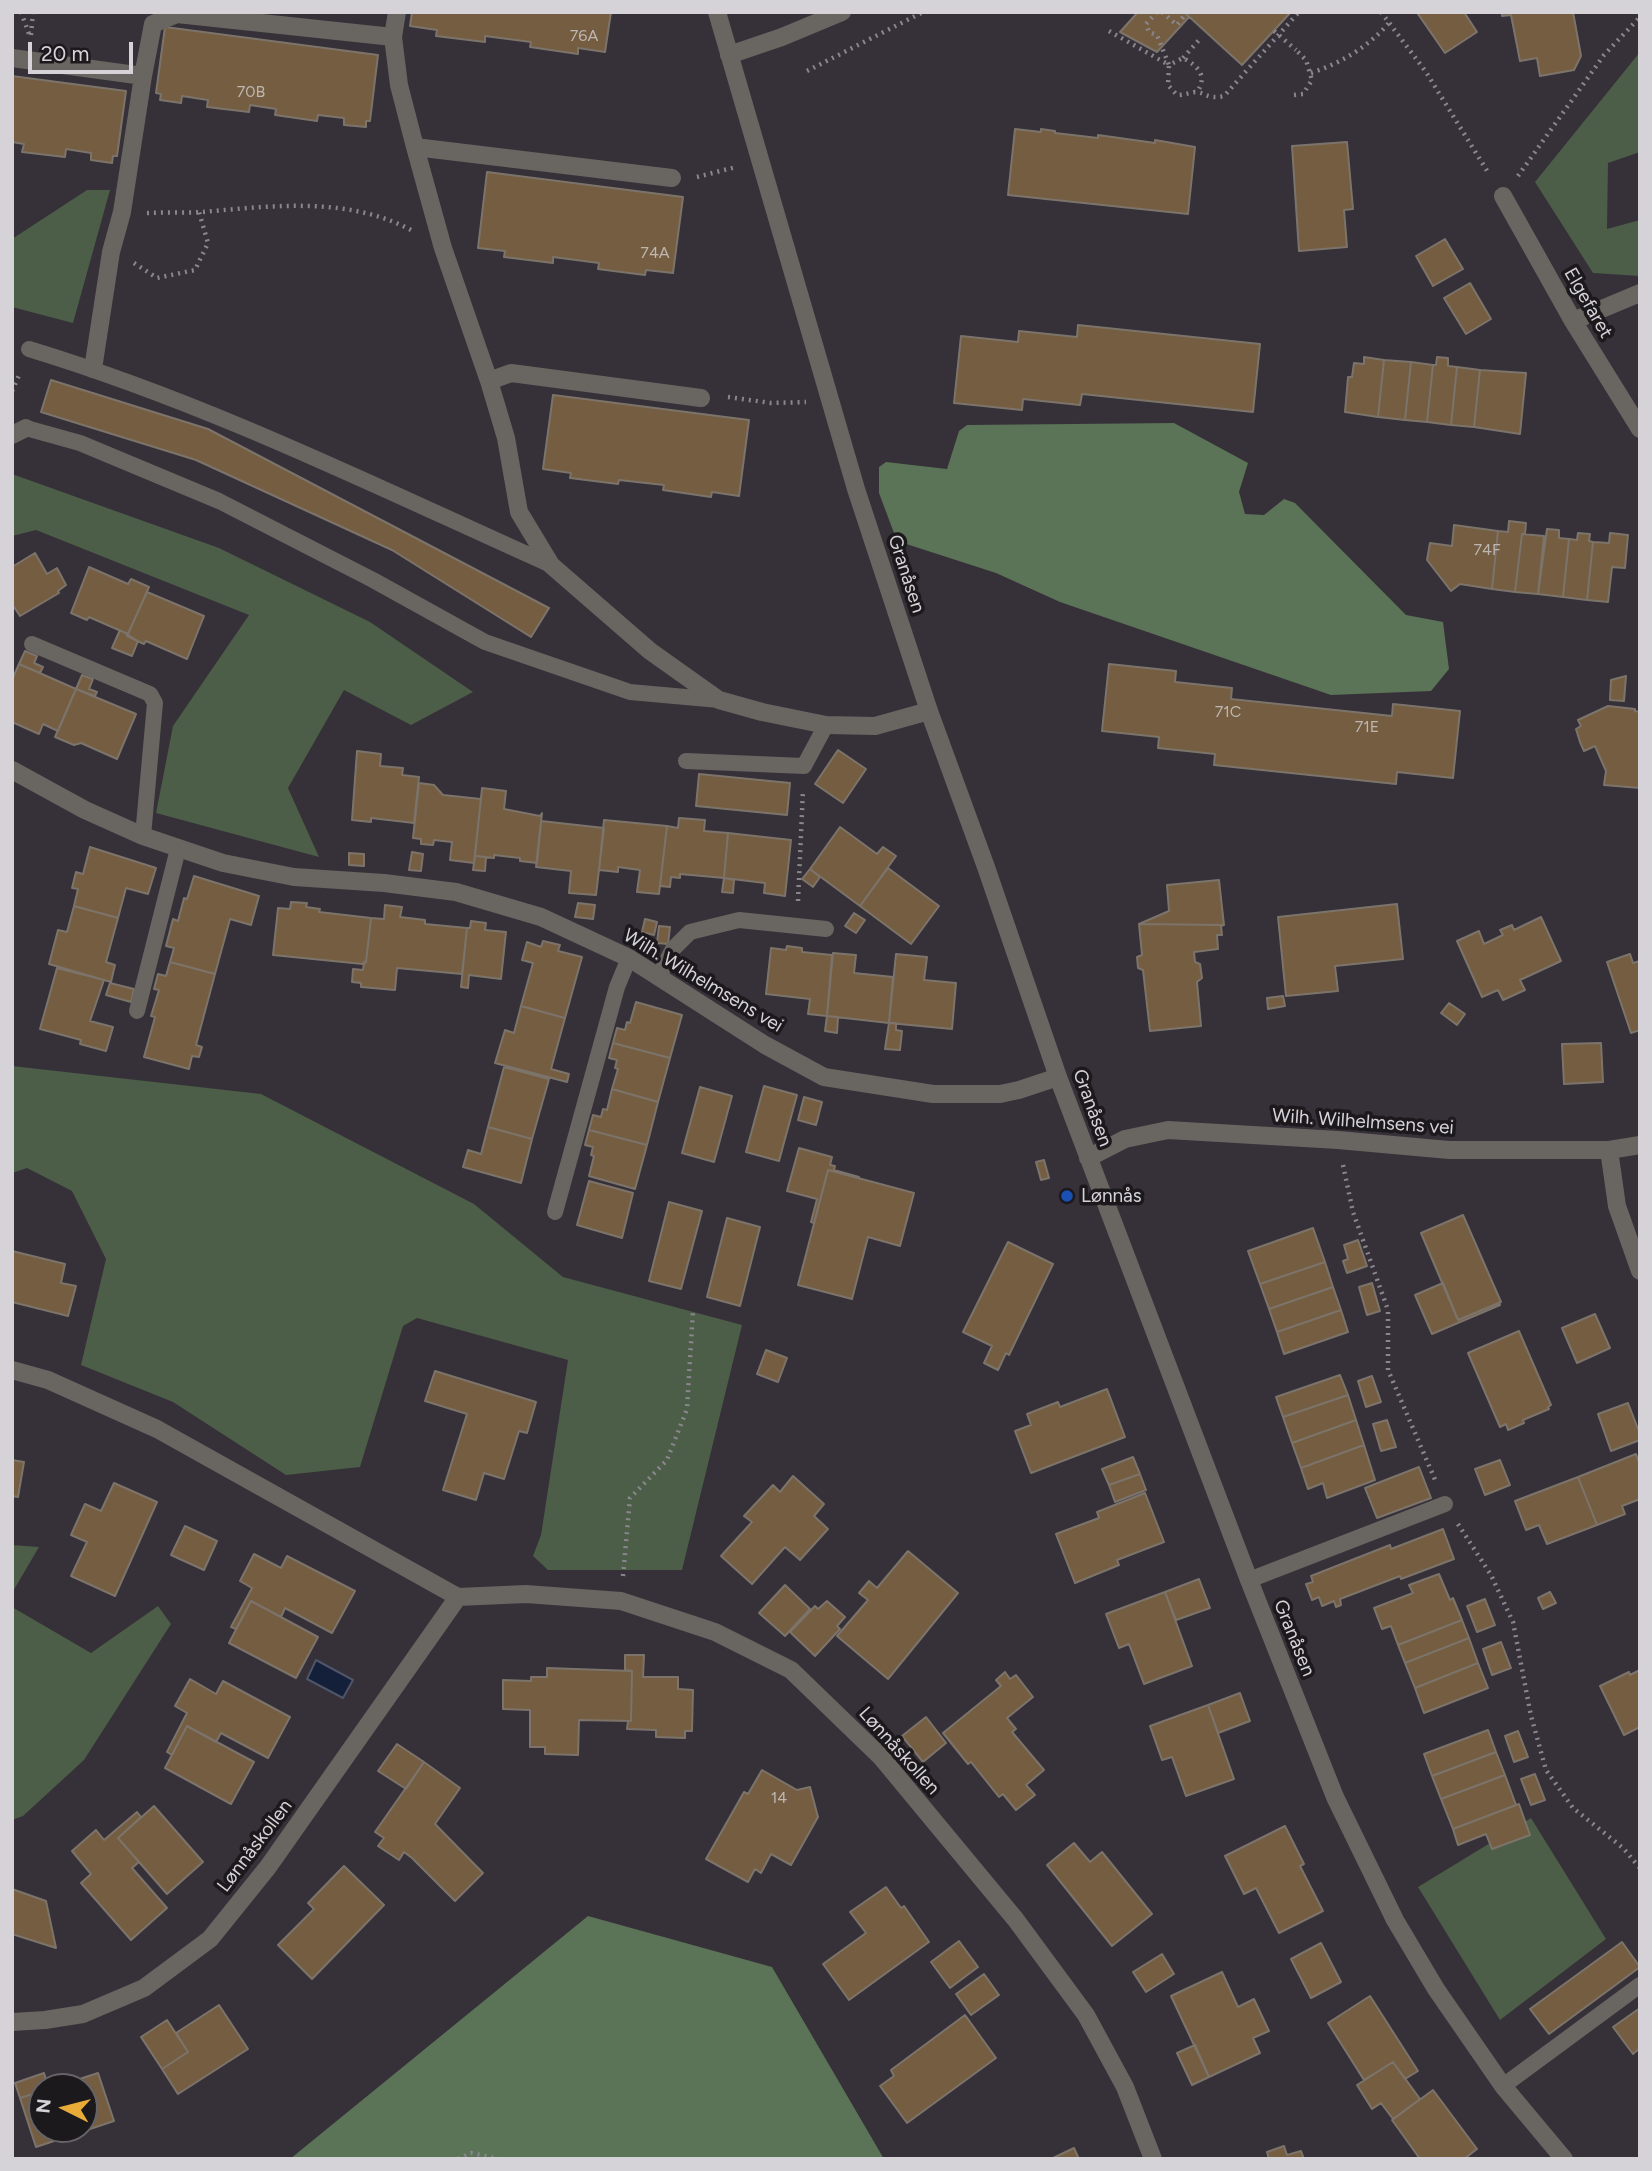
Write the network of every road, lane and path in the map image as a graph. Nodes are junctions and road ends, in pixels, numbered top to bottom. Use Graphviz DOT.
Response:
graph roads {
  1 [pos="397,12"];
  2 [pos="717,12"];
  3 [pos="842,12"];
  4 [pos="923,12"];
  5 [pos="1159,12"];
  6 [pos="1299,12"];
  7 [pos="1381,12"];
  8 [pos="1184,16"];
  9 [pos="1640,16"];
  10 [pos="1389,23"];
  11 [pos="1109,31"];
  12 [pos="1274,31"];
  13 [pos="393,37"];
  14 [pos="1200,38"];
  15 [pos="729,55"];
  16 [pos="12,58"];
  17 [pos="1184,58"];
  18 [pos="1169,65"];
  19 [pos="807,71"];
  20 [pos="1311,73"];
  21 [pos="143,76"];
  22 [pos="1197,92"];
  23 [pos="1294,95"];
  24 [pos="415,147"];
  25 [pos="731,168"];
  26 [pos="715,173"];
  27 [pos="673,178"];
  28 [pos="1503,196"];
  29 [pos="122,212"];
  30 [pos="199,212"];
  31 [pos="443,248"];
  32 [pos="131,260"];
  33 [pos="1640,293"];
  34 [pos="1573,321"];
  35 [pos="29,349"];
  36 [pos="93,369"];
  37 [pos="489,381"];
  38 [pos="701,398"];
  39 [pos="804,403"];
  40 [pos="1640,429"];
  41 [pos="19,431"];
  42 [pos="551,565"];
  43 [pos="32,644"];
  44 [pos="719,700"];
  45 [pos="929,711"];
  46 [pos="826,725"];
  47 [pos="686,761"];
  48 [pos="804,766"];
  49 [pos="12,770"];
  50 [pos="144,836"];
  51 [pos="178,849"];
  52 [pos="796,926"];
  53 [pos="826,929"];
  54 [pos="629,958"];
  55 [pos="659,976"];
  56 [pos="137,1012"];
  57 [pos="1058,1077"];
  58 [pos="1640,1145"];
  59 [pos="1609,1150"];
  60 [pos="1088,1158"];
  61 [pos="555,1212"];
  62 [pos="1640,1271"];
  63 [pos="693,1311"];
  64 [pos="12,1370"];
  65 [pos="1445,1504"];
  66 [pos="1249,1580"];
  67 [pos="458,1597"];
  68 [pos="621,1601"];
  69 [pos="1640,1985"];
  70 [pos="12,2022"];
  71 [pos="1503,2086"];
  72 [pos="458,2159"];
  73 [pos="499,2159"];
  74 [pos="1153,2159"];
  75 [pos="1564,2159"];
  1 -- 13 [label="street"];
  2 -- 15 [label="street, Granåsen"];
  3 -- 15 [label="street"];
  4 -- 19 [label="path"];
  5 -- 8 [label="path"];
  5 -- 18 [label="path"];
  6 -- 22 [label="path"];
  7 -- 10 [label="path"];
  9 -- 28 [label="path"];
  10 -- 20 [label="path"];
  10 -- 28 [label="path"];
  11 -- 18 [label="path"];
  12 -- 20 [label="path, bridge"];
  13 -- 21 [label="street"];
  13 -- 24 [label="street"];
  14 -- 17 [label="path"];
  15 -- 45 [label="street, Granåsen"];
  16 -- 21 [label="street"];
  17 -- 18 [label="path"];
  17 -- 22 [label="path"];
  18 -- 22 [label="path"];
  20 -- 23 [label="path"];
  21 -- 29 [label="street"];
  24 -- 27 [label="street"];
  24 -- 31 [label="street"];
  25 -- 26 [label="path"];
  28 -- 34 [label="street, Elgefaret"];
  29 -- 30 [label="path"];
  29 -- 36 [label="street"];
  30 -- 31 [label="path"];
  30 -- 32 [label="path"];
  31 -- 37 [label="street"];
  33 -- 34 [label="street"];
  34 -- 40 [label="street, Elgefaret"];
  35 -- 36 [label="lane"];
  36 -- 42 [label="lane"];
  37 -- 38 [label="street"];
  37 -- 42 [label="street"];
  38 -- 39 [label="path"];
  41 -- 44 [label="lane"];
  42 -- 44 [label="street"];
  43 -- 50 [label="lane"];
  44 -- 46 [label="street"];
  45 -- 46 [label="street"];
  45 -- 57 [label="street, Granåsen"];
  46 -- 48 [label="lane"];
  47 -- 48 [label="lane"];
  48 -- 52 [label="path"];
  49 -- 50 [label="street, Wilh. Wilhelmsens vei"];
  50 -- 51 [label="street, Wilh. Wilhelmsens vei"];
  51 -- 54 [label="street, Wilh. Wilhelmsens vei"];
  51 -- 56 [label="lane"];
  52 -- 53 [label="lane"];
  52 -- 55 [label="lane"];
  54 -- 55 [label="street, Wilh. Wilhelmsens vei"];
  54 -- 61 [label="lane"];
  55 -- 57 [label="street, Wilh. Wilhelmsens vei"];
  57 -- 60 [label="street, Granåsen"];
  58 -- 59 [label="street, Wilh. Wilhelmsens vei"];
  59 -- 60 [label="street, Wilh. Wilhelmsens vei"];
  59 -- 62 [label="street"];
  60 -- 66 [label="street, Granåsen"];
  63 -- 68 [label="path"];
  64 -- 67 [label="street"];
  65 -- 66 [label="lane"];
  66 -- 71 [label="street, Granåsen"];
  67 -- 68 [label="street, Lønnåskollen"];
  67 -- 70 [label="street, Lønnåskollen"];
  68 -- 74 [label="street, Lønnåskollen"];
  69 -- 71 [label="lane"];
  71 -- 75 [label="street, Granåsen"];
  72 -- 73 [label="path"];
}
